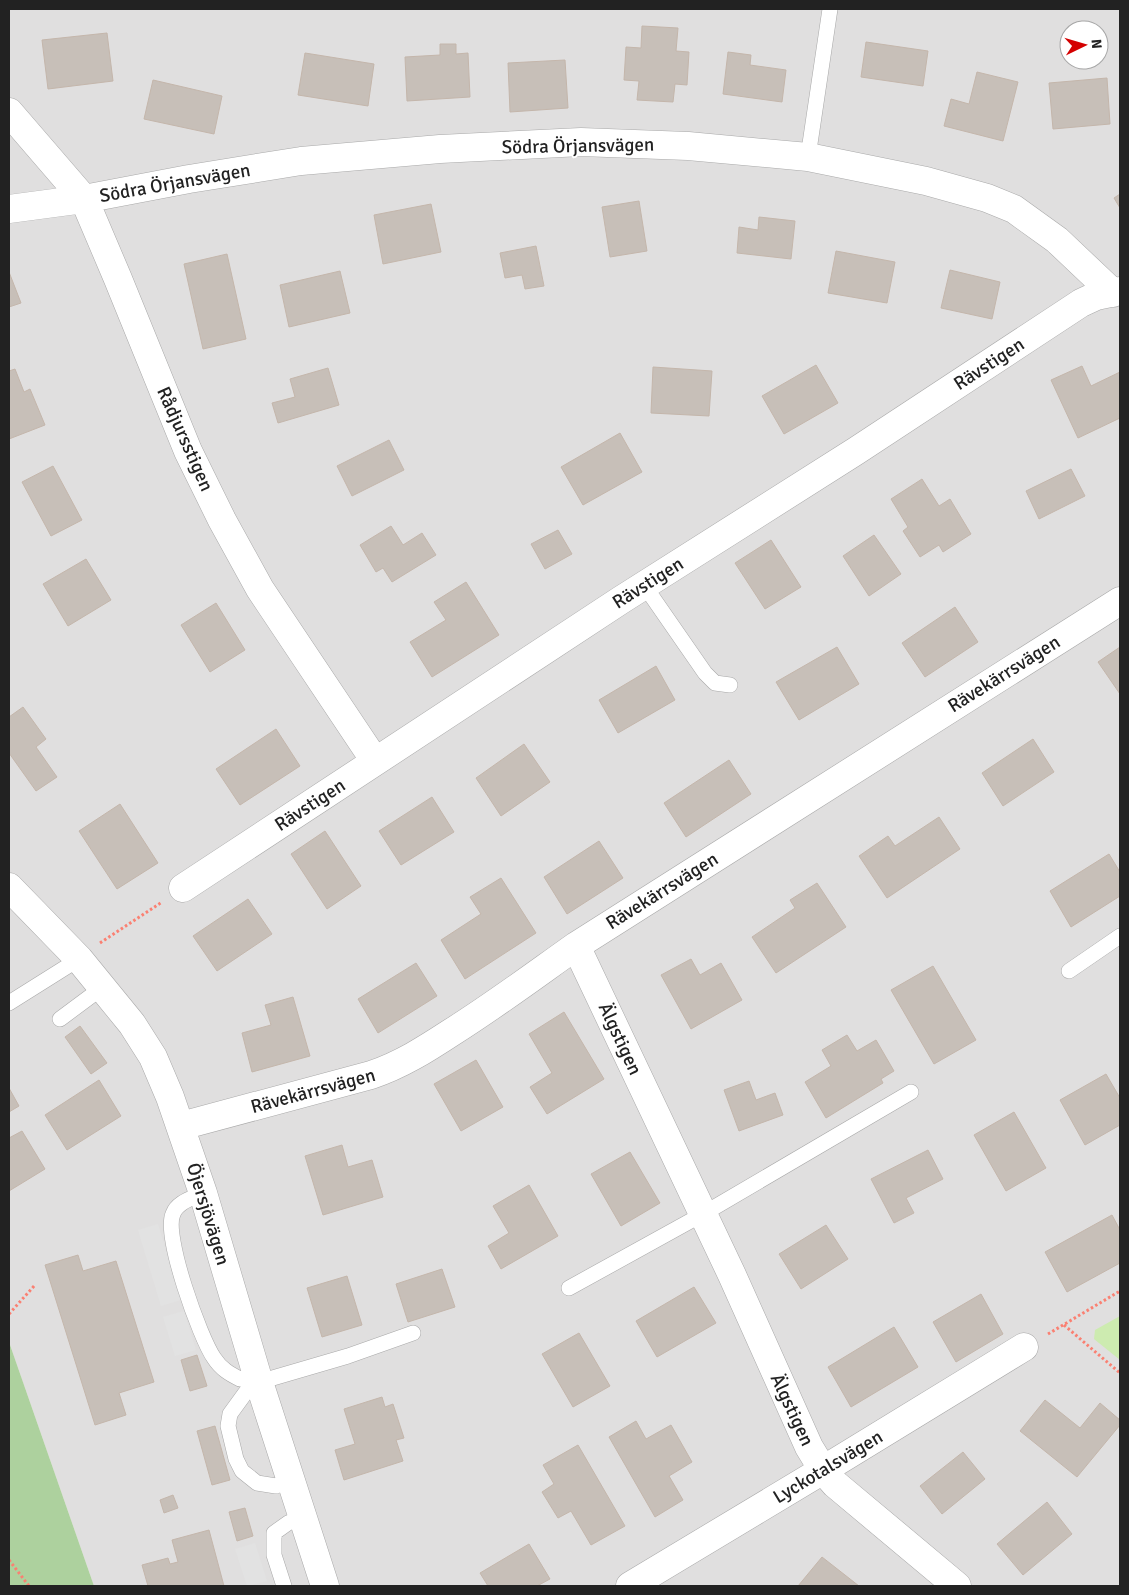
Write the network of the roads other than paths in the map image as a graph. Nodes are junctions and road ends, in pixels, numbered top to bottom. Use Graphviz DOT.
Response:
graph roads {
  1 [pos="830,9"];
  2 [pos="9,112"];
  3 [pos="808,157"];
  4 [pos="84,200"];
  5 [pos="9,209"];
  6 [pos="1116,292"];
  7 [pos="644,585"];
  8 [pos="1120,601"];
  9 [pos="730,686"];
  10 [pos="375,761"];
  11 [pos="9,887"];
  12 [pos="183,888"];
  13 [pos="1120,936"];
  14 [pos="576,946"];
  15 [pos="79,959"];
  16 [pos="1069,971"];
  17 [pos="103,987"];
  18 [pos="9,1003"];
  19 [pos="60,1019"];
  20 [pos="910,1092"];
  21 [pos="181,1126"];
  22 [pos="204,1194"];
  23 [pos="703,1214"];
  24 [pos="569,1288"];
  25 [pos="413,1333"];
  26 [pos="1024,1347"];
  27 [pos="258,1379"];
  28 [pos="823,1470"];
  29 [pos="290,1480"];
  30 [pos="303,1517"];
  31 [pos="284,1586"];
  32 [pos="325,1586"];
  33 [pos="630,1586"];
  34 [pos="957,1586"];
  1 -- 3 [label="lane"];
  2 -- 4 [label="street, Rådjursstigen"];
  3 -- 4 [label="street, Södra Örjansvägen"];
  3 -- 6 [label="street, Södra Örjansvägen"];
  4 -- 5 [label="street, Södra Örjansvägen"];
  4 -- 10 [label="street, Rådjursstigen"];
  6 -- 7 [label="street, Rävstigen"];
  7 -- 9 [label="lane"];
  7 -- 10 [label="street, Rävstigen"];
  8 -- 14 [label="street, Rävekärrsvägen"];
  10 -- 12 [label="street, Rävstigen"];
  11 -- 15 [label="street, Öjersjövägen"];
  13 -- 16 [label="lane"];
  14 -- 21 [label="street, Rävekärrsvägen"];
  14 -- 23 [label="street, Älgstigen"];
  15 -- 17 [label="street, Öjersjövägen"];
  15 -- 18 [label="lane"];
  17 -- 19 [label="lane"];
  17 -- 21 [label="street, Öjersjövägen"];
  20 -- 23 [label="lane"];
  21 -- 22 [label="street, Öjersjövägen"];
  22 -- 27 [label="street, Öjersjövägen"];
  22 -- 27 [label="lane"];
  23 -- 24 [label="lane"];
  23 -- 28 [label="street, Älgstigen"];
  25 -- 27 [label="lane"];
  26 -- 28 [label="street, Lyckotalsvägen"];
  27 -- 29 [label="street, Öjersjövägen"];
  27 -- 29 [label="lane"];
  28 -- 33 [label="street, Lyckotalsvägen"];
  28 -- 34 [label="street, Älgstigen"];
  29 -- 30 [label="street, Öjersjövägen"];
  30 -- 31 [label="lane"];
  30 -- 32 [label="street, Öjersjövägen"];
}
